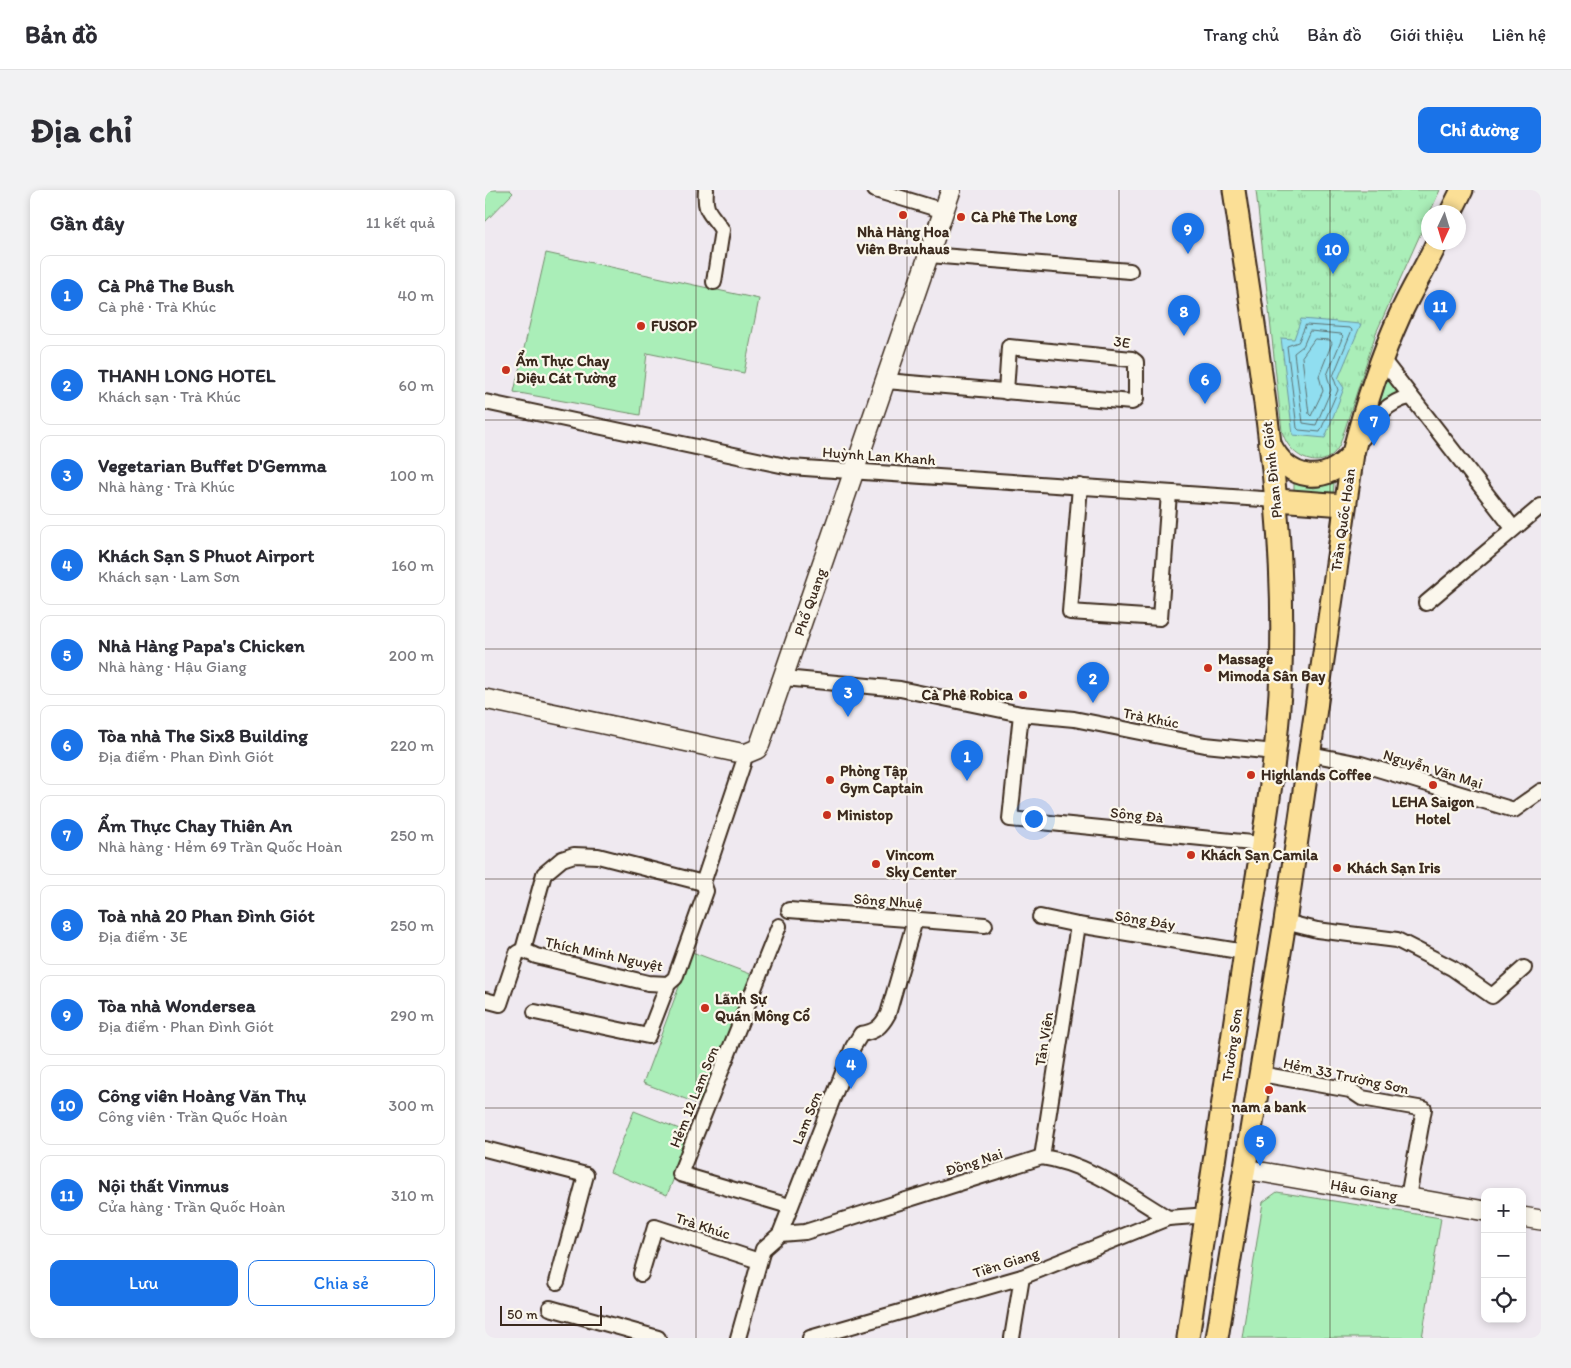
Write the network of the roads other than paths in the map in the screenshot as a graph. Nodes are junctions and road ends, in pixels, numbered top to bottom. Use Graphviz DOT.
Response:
graph roads {
  1 [pos="706,190"];
  2 [pos="875,190"];
  3 [pos="951,190"];
  4 [pos="1234,190"];
  5 [pos="1462,190"];
  6 [pos="1454,205"];
  7 [pos="944,211"];
  8 [pos="1433,250"];
  9 [pos="929,254"];
  10 [pos="1130,271"];
  11 [pos="714,282"];
  12 [pos="1382,360"];
  13 [pos="886,381"];
  14 [pos="1006,392"];
  15 [pos="1410,397"];
  16 [pos="485,402"];
  17 [pos="1270,444"];
  18 [pos="1353,453"];
  19 [pos="856,470"];
  20 [pos="1080,486"];
  21 [pos="1169,493"];
  22 [pos="1277,500"];
  23 [pos="1345,505"];
  24 [pos="1541,506"];
  25 [pos="1513,528"];
  26 [pos="1426,603"];
  27 [pos="783,678"];
  28 [pos="485,699"];
  29 [pos="1021,714"];
  30 [pos="1275,752"];
  31 [pos="745,754"];
  32 [pos="1310,754"];
  33 [pos="1541,791"];
  34 [pos="1262,844"];
  35 [pos="703,883"];
  36 [pos="789,910"];
  37 [pos="1040,917"];
  38 [pos="915,920"];
  39 [pos="1285,922"];
  40 [pos="985,925"];
  41 [pos="1078,925"];
  42 [pos="779,926"];
  43 [pos="523,950"];
  44 [pos="1245,952"];
  45 [pos="1525,968"];
  46 [pos="668,984"];
  47 [pos="485,1000"];
  48 [pos="535,1012"];
  49 [pos="1261,1074"];
  50 [pos="485,1149"];
  51 [pos="1042,1157"];
  52 [pos="1244,1169"];
  53 [pos="1408,1197"];
  54 [pos="789,1206"];
  55 [pos="1481,1209"];
  56 [pos="1208,1215"];
  57 [pos="1168,1218"];
  58 [pos="1526,1218"];
  59 [pos="1541,1220"];
  60 [pos="780,1234"];
  61 [pos="759,1261"];
  62 [pos="641,1274"];
  63 [pos="1022,1277"];
  64 [pos="557,1282"];
  65 [pos="550,1308"];
  66 [pos="658,1338"];
  67 [pos="738,1338"];
  68 [pos="811,1338"];
  69 [pos="1012,1338"];
  70 [pos="1188,1338"];
  71 [pos="1217,1338"];
  1 -- 11 [label="street"];
  2 -- 7 [label="street"];
  3 -- 7 [label="main road, Phổ Quang"];
  4 -- 17 [label="main road, Phan Đình Giót"];
  5 -- 6 [label="main road"];
  7 -- 9 [label="main road, Phổ Quang"];
  8 -- 12 [label="main road, Trần Quốc Hoàn"];
  9 -- 10 [label="street"];
  9 -- 13 [label="main road, Phổ Quang"];
  12 -- 15 [label="street"];
  12 -- 18 [label="main road, Trần Quốc Hoàn"];
  13 -- 14 [label="street, 3E"];
  13 -- 19 [label="main road, Phổ Quang"];
  14 -- 14 [label="street, 3E"];
  15 -- 18 [label="street"];
  15 -- 25 [label="street"];
  16 -- 19 [label="street, Huỳnh Lan Khanh"];
  17 -- 18 [label="main road"];
  17 -- 22 [label="main road, Phan Đình Giót"];
  18 -- 23 [label="main road, Trần Quốc Hoàn"];
  19 -- 20 [label="street, Huỳnh Lan Khanh"];
  19 -- 27 [label="main road, Phổ Quang"];
  20 -- 21 [label="street, Huỳnh Lan Khanh"];
  20 -- 21 [label="street"];
  21 -- 22 [label="street, Huỳnh Lan Khanh"];
  22 -- 23 [label="main road"];
  22 -- 30 [label="main road, Phan Đình Giót"];
  23 -- 32 [label="main road, Trần Quốc Hoàn"];
  24 -- 25 [label="street"];
  25 -- 26 [label="street"];
  27 -- 29 [label="street, Trà Khúc"];
  27 -- 31 [label="main road, Phổ Quang"];
  28 -- 31 [label="main road"];
  29 -- 30 [label="street, Trà Khúc"];
  29 -- 34 [label="street, Sông Đà"];
  30 -- 34 [label="main road, Trường Sơn"];
  31 -- 35 [label="street, Thích Minh Nguyệt"];
  32 -- 33 [label="street, Nguyễn Văn Mại"];
  32 -- 39 [label="main road"];
  34 -- 44 [label="main road, Trường Sơn"];
  35 -- 43 [label="street, Thích Minh Nguyệt"];
  35 -- 46 [label="street, Thích Minh Nguyệt"];
  36 -- 38 [label="street, Sông Nhuệ"];
  37 -- 41 [label="street, Sông Đáy"];
  38 -- 40 [label="street, Sông Nhuệ"];
  38 -- 54 [label="street, Lam Sơn"];
  39 -- 45 [label="street"];
  39 -- 49 [label="main road"];
  41 -- 44 [label="street, Sông Đáy"];
  41 -- 51 [label="street, Tản Viên"];
  42 -- 54 [label="street, Hẻm 12 Lam Sơn"];
  43 -- 46 [label="street, Thích Minh Nguyệt"];
  43 -- 47 [label="street"];
  44 -- 56 [label="main road, Trường Sơn"];
  46 -- 48 [label="street"];
  49 -- 52 [label="main road"];
  49 -- 53 [label="street, Hẻm 33 Trường Sơn"];
  50 -- 64 [label="street"];
  51 -- 57 [label="street, Đồng Nai"];
  51 -- 60 [label="street, Đồng Nai"];
  52 -- 53 [label="main road, Hậu Giang"];
  52 -- 71 [label="main road"];
  53 -- 55 [label="main road, Hậu Giang"];
  54 -- 60 [label="street, Lam Sơn"];
  56 -- 57 [label="street, Tiền Giang"];
  56 -- 70 [label="main road, Trường Sơn"];
  57 -- 63 [label="street, Tiền Giang"];
  58 -- 59 [label="main road"];
  60 -- 61 [label="street, Lam Sơn"];
  61 -- 62 [label="street, Trà Khúc"];
  61 -- 67 [label="street, Lam Sơn"];
  63 -- 68 [label="street, Tiền Giang"];
  63 -- 69 [label="street"];
  65 -- 66 [label="street"];
}
